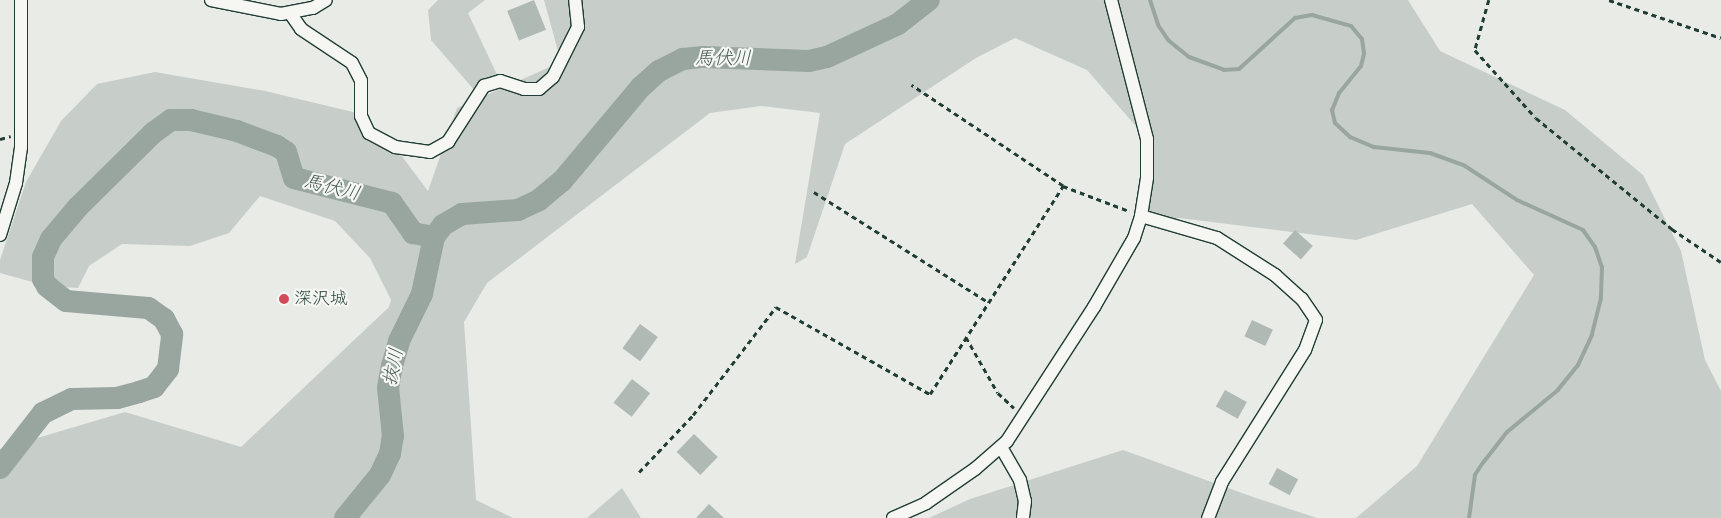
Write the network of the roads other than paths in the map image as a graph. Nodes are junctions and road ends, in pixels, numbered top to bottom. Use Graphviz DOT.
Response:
graph roads {
  1 [pos="21,0"];
  2 [pos="211,0"];
  3 [pos="326,0"];
  4 [pos="575,0"];
  5 [pos="1113,6"];
  6 [pos="290,13"];
  7 [pos="1141,216"];
  8 [pos="0,235"];
  9 [pos="1001,447"];
  10 [pos="893,518"];
  11 [pos="1023,518"];
  12 [pos="1208,518"];
  1 -- 8 [label="street"];
  2 -- 6 [label="street"];
  3 -- 6 [label="street"];
  4 -- 6 [label="street"];
  5 -- 7 [label="street"];
  7 -- 9 [label="street"];
  7 -- 12 [label="street"];
  9 -- 10 [label="street"];
  9 -- 11 [label="street"];
}
